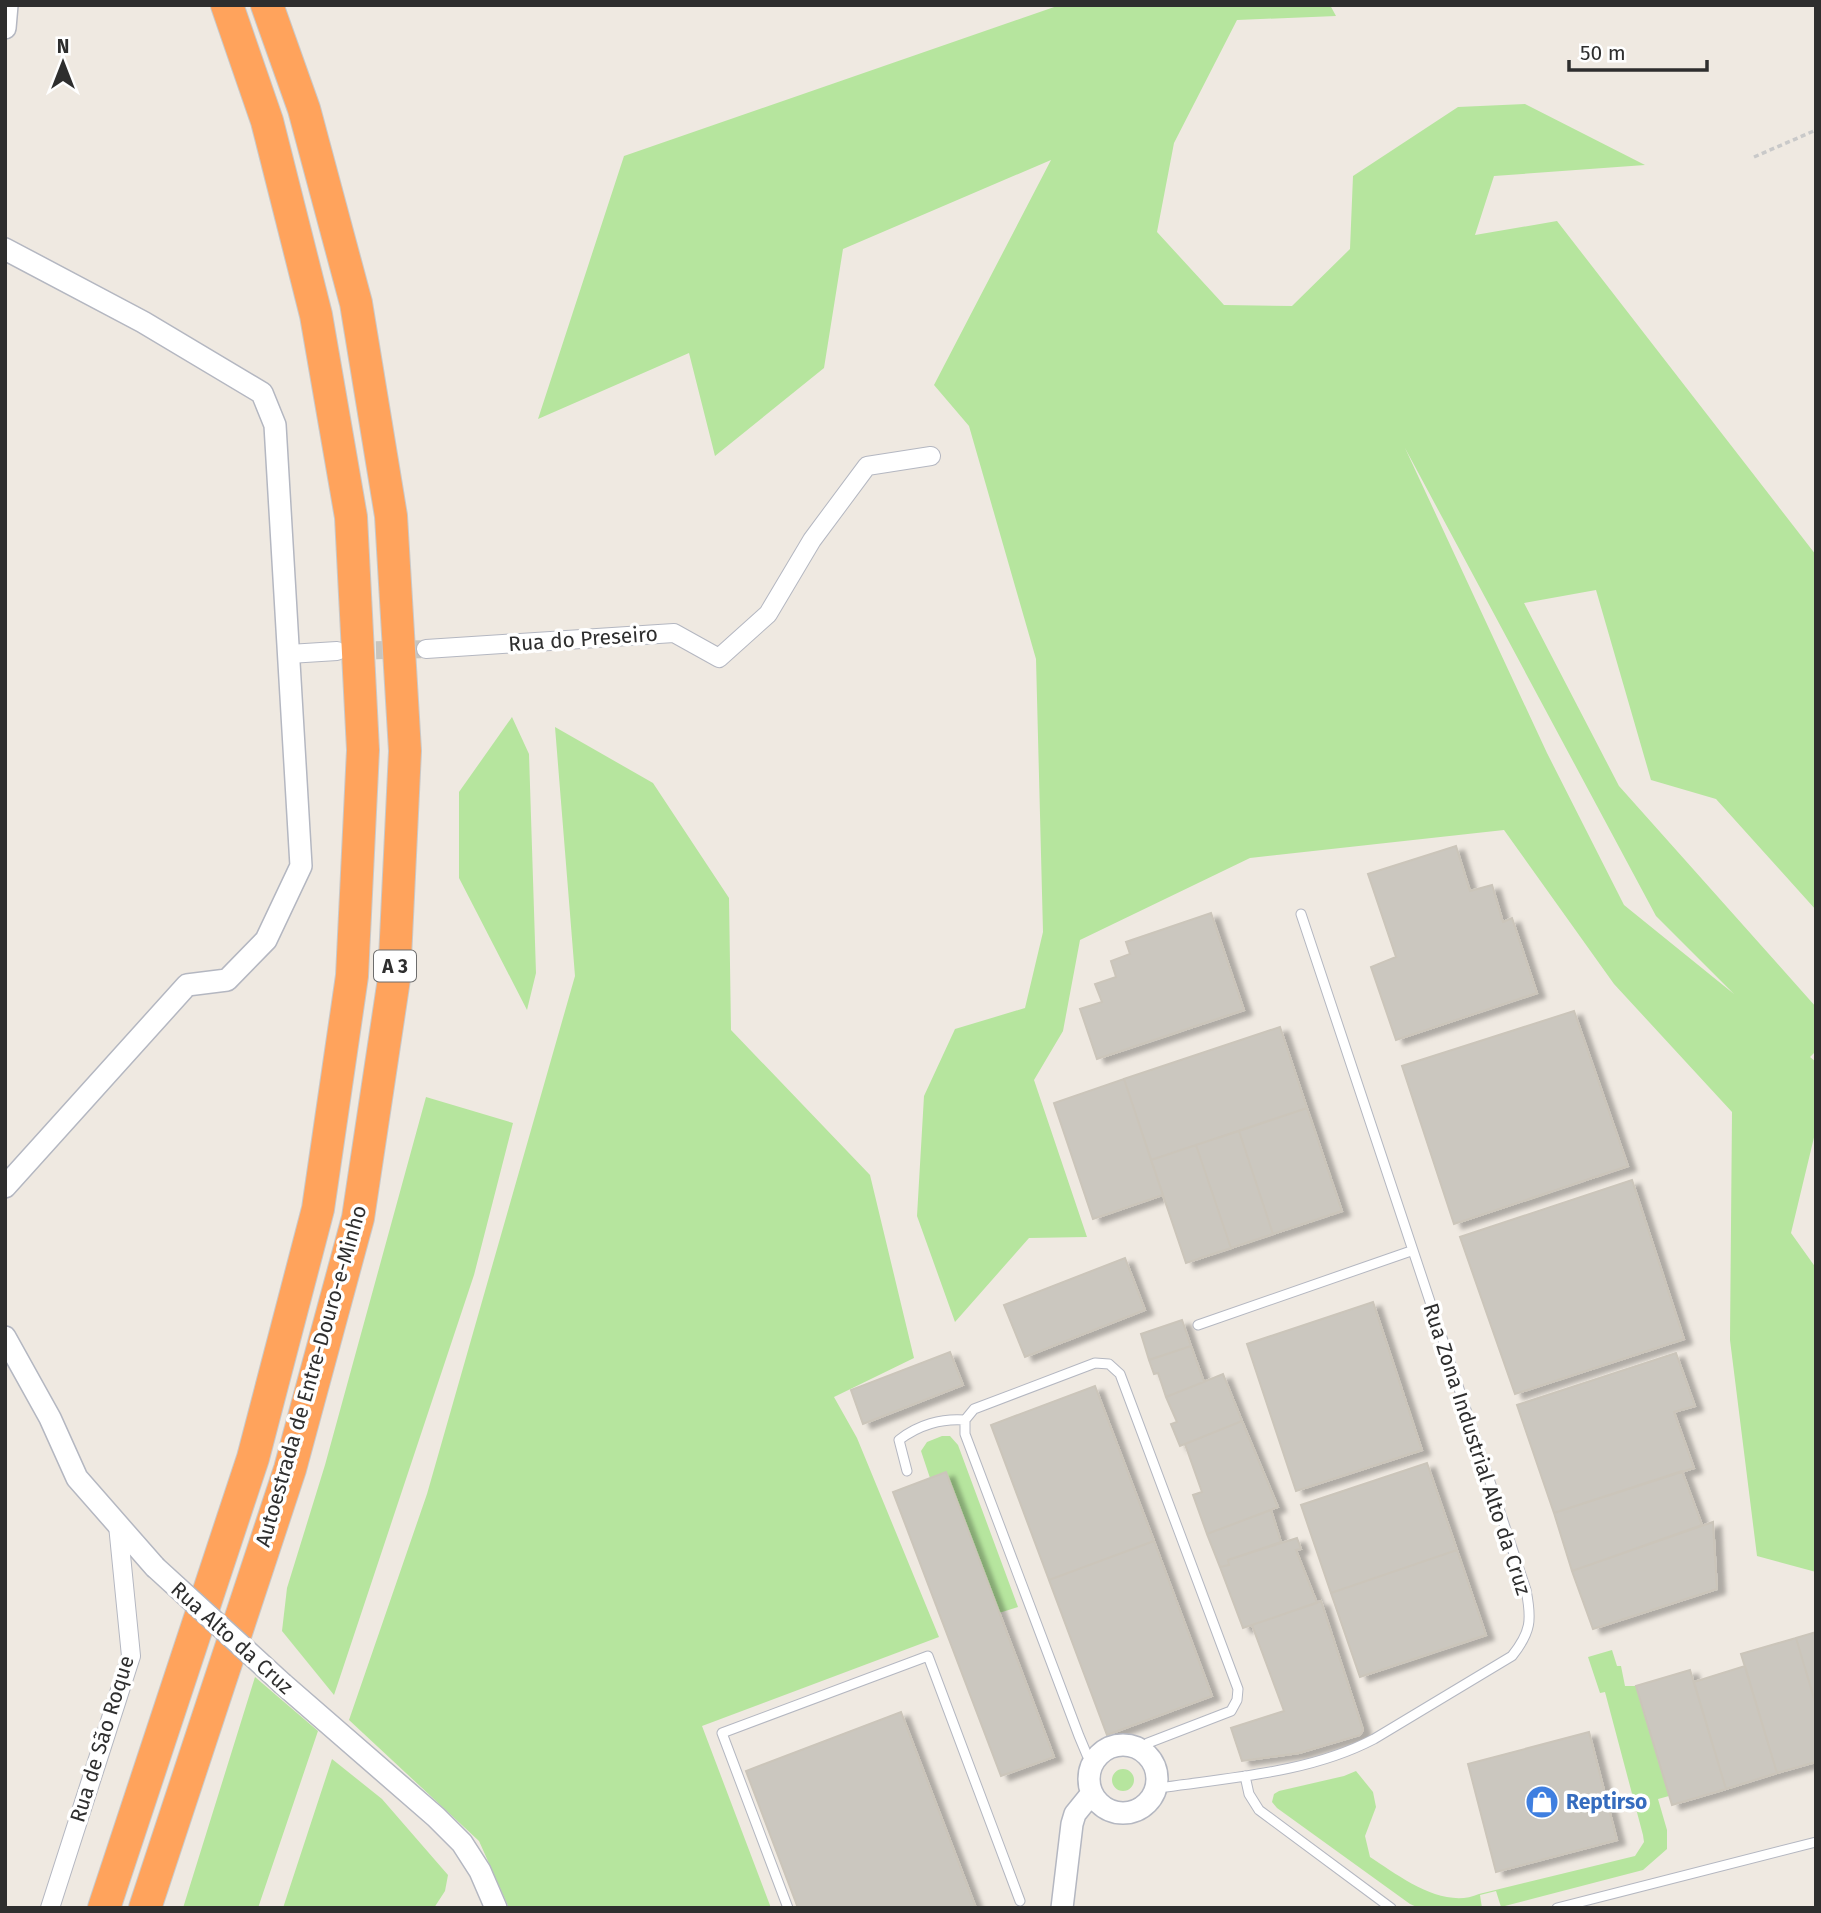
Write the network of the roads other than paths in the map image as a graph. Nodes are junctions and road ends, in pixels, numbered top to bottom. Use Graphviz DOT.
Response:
graph roads {
  1 [pos="7,5"];
  2 [pos="227,5"];
  3 [pos="267,5"];
  4 [pos="5,28"];
  5 [pos="5,249"];
  6 [pos="931,456"];
  7 [pos="426,649"];
  8 [pos="337,651"];
  9 [pos="289,654"];
  10 [pos="1301,914"];
  11 [pos="5,1187"];
  12 [pos="1411,1251"];
  13 [pos="1198,1325"];
  14 [pos="5,1337"];
  15 [pos="965,1420"];
  16 [pos="907,1471"];
  17 [pos="118,1525"];
  18 [pos="1142,1751"];
  19 [pos="1094,1762"];
  20 [pos="1245,1776"];
  21 [pos="1157,1785"];
  22 [pos="1092,1793"];
  23 [pos="1816,1842"];
  24 [pos="1020,1901"];
  25 [pos="50,1908"];
  26 [pos="104,1908"];
  27 [pos="145,1908"];
  28 [pos="496,1908"];
  29 [pos="788,1908"];
  30 [pos="1062,1908"];
  31 [pos="1391,1908"];
  32 [pos="1557,1908"];
  1 -- 4 [label="street"];
  2 -- 26 [label="highway, Autoestrada de Entre-Douro-e-Minho / A 3"];
  3 -- 27 [label="highway, Autoestrada de Entre-Douro-e-Minho / A 3"];
  5 -- 9 [label="street"];
  6 -- 7 [label="street, Rua do Preseiro"];
  8 -- 9 [label="street"];
  9 -- 11 [label="street"];
  10 -- 12 [label="lane, Rua Zona Industrial Alto da Cruz"];
  12 -- 13 [label="lane"];
  12 -- 20 [label="lane, Rua Zona Industrial Alto da Cruz"];
  14 -- 17 [label="street, Rua Alto da Cruz"];
  15 -- 16 [label="lane"];
  15 -- 18 [label="lane"];
  15 -- 19 [label="lane"];
  17 -- 25 [label="street, Rua de São Roque"];
  17 -- 28 [label="street, Rua Alto da Cruz, bridge"];
  18 -- 19 [label="street"];
  18 -- 21 [label="street"];
  19 -- 22 [label="street"];
  20 -- 21 [label="lane, Rua Zona Industrial Alto da Cruz"];
  20 -- 31 [label="lane"];
  21 -- 22 [label="street"];
  22 -- 30 [label="street"];
  23 -- 32 [label="lane"];
  24 -- 29 [label="lane"];
}
